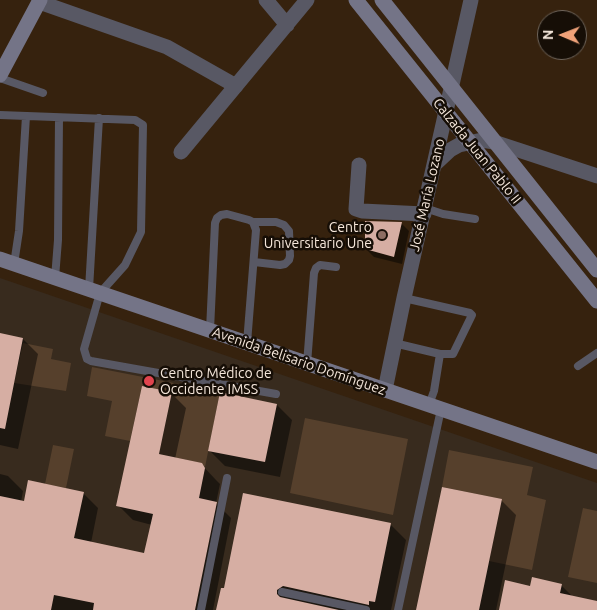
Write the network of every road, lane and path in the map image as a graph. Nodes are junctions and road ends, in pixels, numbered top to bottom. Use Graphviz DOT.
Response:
graph roads {
  1 [pos="266,0"];
  2 [pos="307,0"];
  3 [pos="356,0"];
  4 [pos="382,0"];
  5 [pos="471,0"];
  6 [pos="39,1"];
  7 [pos="286,25"];
  8 [pos="0,76"];
  9 [pos="236,86"];
  10 [pos="452,88"];
  11 [pos="43,93"];
  12 [pos="446,112"];
  13 [pos="0,115"];
  14 [pos="26,116"];
  15 [pos="59,118"];
  16 [pos="99,118"];
  17 [pos="470,142"];
  18 [pos="494,142"];
  19 [pos="181,152"];
  20 [pos="359,165"];
  21 [pos="434,166"];
  22 [pos="597,176"];
  23 [pos="424,211"];
  24 [pos="475,219"];
  25 [pos="253,222"];
  26 [pos="7,261"];
  27 [pos="254,262"];
  28 [pos="336,267"];
  29 [pos="597,270"];
  30 [pos="54,278"];
  31 [pos="95,291"];
  32 [pos="404,298"];
  33 [pos="597,301"];
  34 [pos="210,330"];
  35 [pos="247,343"];
  36 [pos="394,343"];
  37 [pos="597,353"];
  38 [pos="440,354"];
  39 [pos="307,364"];
  40 [pos="578,366"];
  41 [pos="385,390"];
  42 [pos="276,394"];
  43 [pos="435,407"];
  44 [pos="597,462"];
  45 [pos="227,478"];
  46 [pos="282,592"];
  47 [pos="201,610"];
  48 [pos="366,610"];
  49 [pos="398,610"];
  1 -- 7 [label="street"];
  2 -- 7 [label="street"];
  3 -- 12 [label="main road, Calzada Juan Pablo II"];
  4 -- 10 [label="main road, Calzada Juan Pablo II"];
  5 -- 10 [label="street, José María Lozano"];
  6 -- 8 [label="main road"];
  6 -- 9 [label="street"];
  7 -- 9 [label="street"];
  8 -- 11 [label="lane"];
  9 -- 19 [label="street"];
  10 -- 12 [label="street, José María Lozano"];
  10 -- 18 [label="main road, Calzada Juan Pablo II"];
  12 -- 17 [label="main road, Calzada Juan Pablo II"];
  12 -- 21 [label="street, José María Lozano"];
  13 -- 14 [label="lane"];
  14 -- 15 [label="lane"];
  14 -- 26 [label="lane"];
  15 -- 16 [label="lane"];
  15 -- 30 [label="lane"];
  16 -- 31 [label="lane"];
  16 -- 31 [label="lane"];
  17 -- 18 [label="street"];
  17 -- 21 [label="street"];
  17 -- 33 [label="main road, Calzada Juan Pablo II"];
  18 -- 22 [label="street"];
  18 -- 29 [label="main road, Calzada Juan Pablo II"];
  20 -- 23 [label="street"];
  21 -- 23 [label="street, José María Lozano"];
  23 -- 24 [label="lane"];
  23 -- 32 [label="street, José María Lozano"];
  25 -- 27 [label="lane"];
  25 -- 27 [label="lane"];
  25 -- 34 [label="lane"];
  26 -- 30 [label="main road, Avenida Belisario Domínguez"];
  27 -- 35 [label="lane"];
  28 -- 39 [label="lane"];
  30 -- 31 [label="main road, Avenida Belisario Domínguez"];
  31 -- 34 [label="main road, Avenida Belisario Domínguez"];
  31 -- 42 [label="lane"];
  32 -- 36 [label="street, José María Lozano"];
  32 -- 38 [label="lane"];
  34 -- 35 [label="main road, Avenida Belisario Domínguez"];
  35 -- 39 [label="main road, Avenida Belisario Domínguez"];
  36 -- 38 [label="lane"];
  36 -- 41 [label="street, José María Lozano"];
  37 -- 40 [label="lane"];
  38 -- 43 [label="lane"];
  39 -- 41 [label="main road, Avenida Belisario Domínguez"];
  41 -- 43 [label="main road, Avenida Belisario Domínguez"];
  43 -- 44 [label="main road, Avenida Belisario Domínguez"];
  43 -- 49 [label="lane"];
  45 -- 47 [label="lane"];
  46 -- 48 [label="lane"];
}
